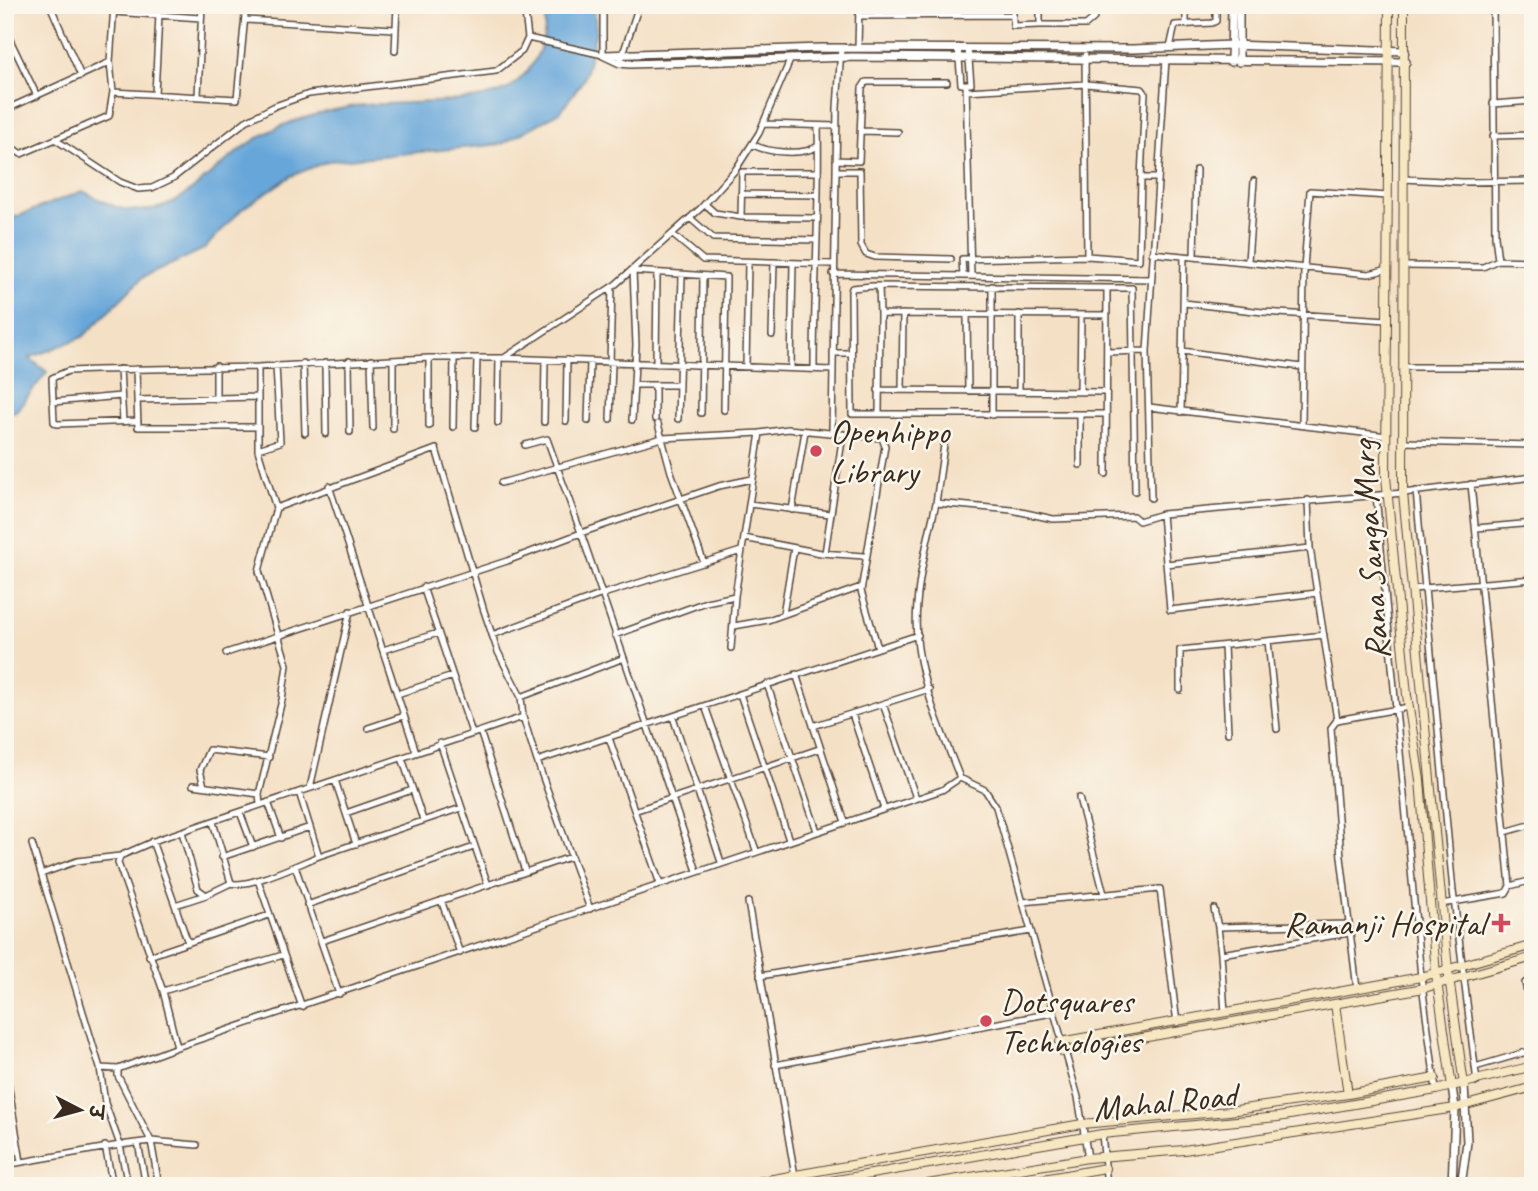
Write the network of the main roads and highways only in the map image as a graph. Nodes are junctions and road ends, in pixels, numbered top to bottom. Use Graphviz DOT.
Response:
graph roads {
  1 [pos="1389,5"];
  2 [pos="1404,5"];
  3 [pos="1533,945"];
  4 [pos="1533,957"];
  5 [pos="1448,970"];
  6 [pos="1436,974"];
  7 [pos="1449,981"];
  8 [pos="1437,984"];
  9 [pos="1335,1003"];
  10 [pos="1060,1042"];
  11 [pos="1063,1052"];
  12 [pos="1533,1066"];
  13 [pos="1435,1078"];
  14 [pos="1464,1085"];
  15 [pos="1452,1087"];
  16 [pos="1533,1087"];
  17 [pos="1348,1094"];
  18 [pos="1292,1102"];
  19 [pos="1294,1114"];
  20 [pos="1105,1168"];
  21 [pos="734,1186"];
  22 [pos="802,1186"];
  23 [pos="915,1186"];
  24 [pos="1004,1186"];
  1 -- 6 [label="main road, Rana Sanga Marg"];
  2 -- 5 [label="main road, Rana Sanga Marg"];
  3 -- 5 [label="main road"];
  4 -- 7 [label="main road"];
  5 -- 6 [label="main road"];
  5 -- 7 [label="main road, Rana Sanga Marg"];
  6 -- 8 [label="main road, Rana Sanga Marg"];
  6 -- 10 [label="main road"];
  7 -- 8 [label="main road"];
  7 -- 14 [label="main road, Rana Sanga Marg"];
  8 -- 9 [label="main road"];
  8 -- 15 [label="main road, Rana Sanga Marg"];
  9 -- 11 [label="main road"];
  9 -- 17 [label="main road"];
  12 -- 14 [label="main road, Mahal Road"];
  13 -- 17 [label="main road"];
  14 -- 15 [label="main road, Mahal Road"];
  15 -- 19 [label="main road, Mahal Road"];
  16 -- 23 [label="main road, Mahal Road"];
  17 -- 18 [label="main road"];
  18 -- 19 [label="main road"];
  18 -- 21 [label="main road"];
  19 -- 22 [label="main road, Mahal Road"];
  20 -- 24 [label="main road"];
}
